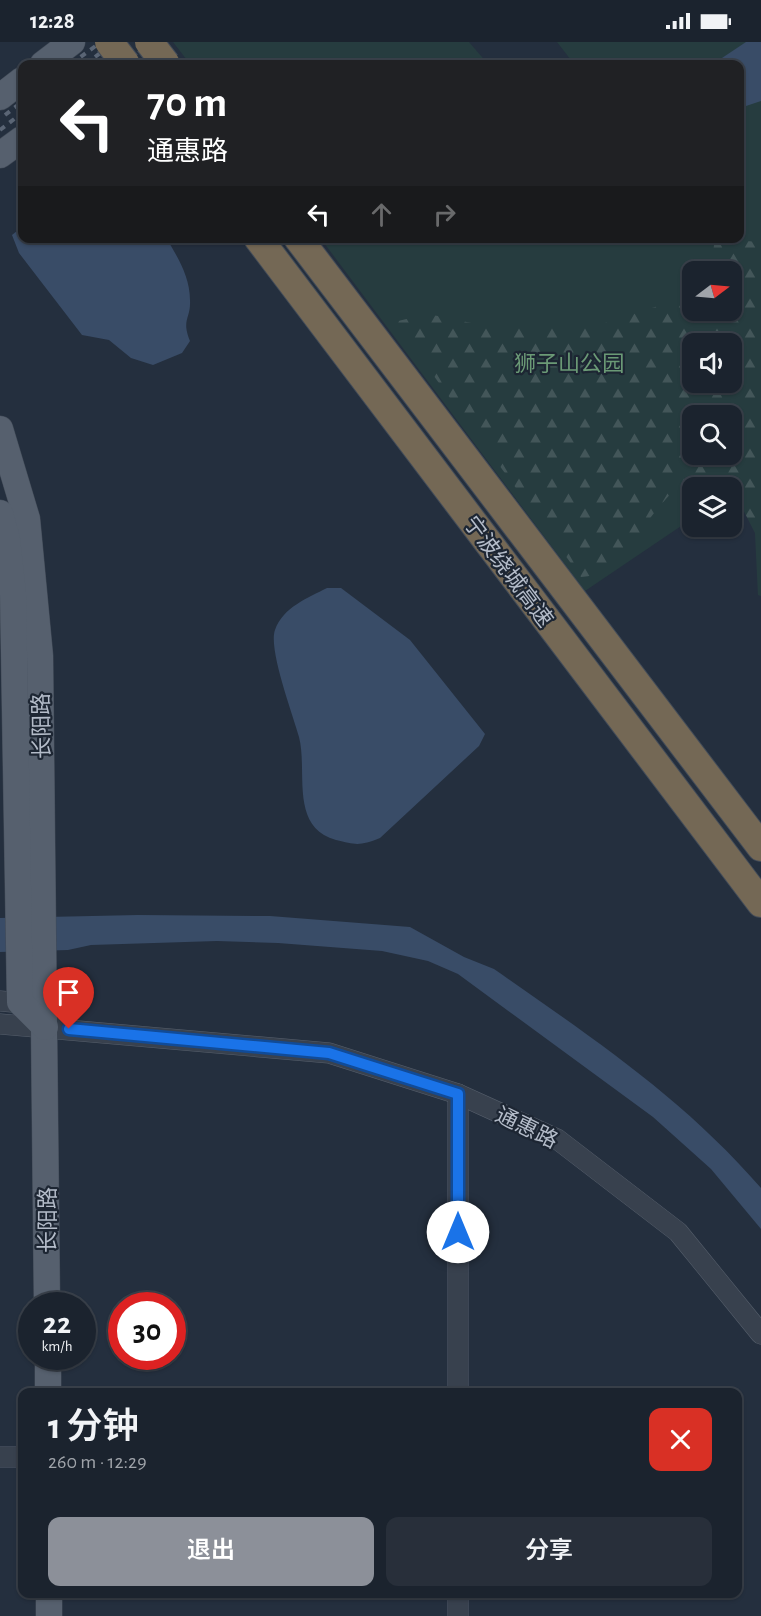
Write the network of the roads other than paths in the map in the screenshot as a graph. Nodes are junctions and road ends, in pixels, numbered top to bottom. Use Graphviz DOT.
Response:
graph roads {
  1 [pos="72,42"];
  2 [pos="109,42"];
  3 [pos="149,42"];
  4 [pos="154,42"];
  5 [pos="48,60"];
  6 [pos="122,60"];
  7 [pos="130,60"];
  8 [pos="163,60"];
  9 [pos="18,83"];
  10 [pos="0,98"];
  11 [pos="18,142"];
  12 [pos="0,155"];
  13 [pos="262,243"];
  14 [pos="302,243"];
  15 [pos="0,429"];
  16 [pos="0,513"];
  17 [pos="761,847"];
  18 [pos="761,903"];
  19 [pos="10,1001"];
  20 [pos="45,1017"];
  21 [pos="0,1024"];
  22 [pos="458,1094"];
  23 [pos="47,1292"];
  24 [pos="761,1334"];
  25 [pos="48,1370"];
  26 [pos="48,1388"];
  27 [pos="458,1388"];
  28 [pos="0,1457"];
  29 [pos="18,1457"];
  30 [pos="49,1598"];
  31 [pos="458,1598"];
  32 [pos="49,1616"];
  33 [pos="458,1616"];
  1 -- 5 [label="main road"];
  2 -- 6 [label="highway, bridge"];
  3 -- 8 [label="highway, bridge"];
  4 -- 7 [label="main road"];
  9 -- 10 [label="main road"];
  11 -- 12 [label="main road"];
  13 -- 18 [label="highway, 宁波绕城高速"];
  14 -- 17 [label="highway, 宁波绕城高速"];
  15 -- 20 [label="main road, 长阳路"];
  16 -- 19 [label="main road, 长阳路"];
  19 -- 20 [label="main road, 长阳路"];
  20 -- 21 [label="street, 通惠路"];
  20 -- 22 [label="street, 通惠路"];
  20 -- 23 [label="main road, 长阳路"];
  22 -- 24 [label="street, 通惠路"];
  22 -- 27 [label="street"];
  25 -- 26 [label="main road"];
  28 -- 29 [label="street"];
  30 -- 32 [label="main road"];
  31 -- 33 [label="street"];
}
